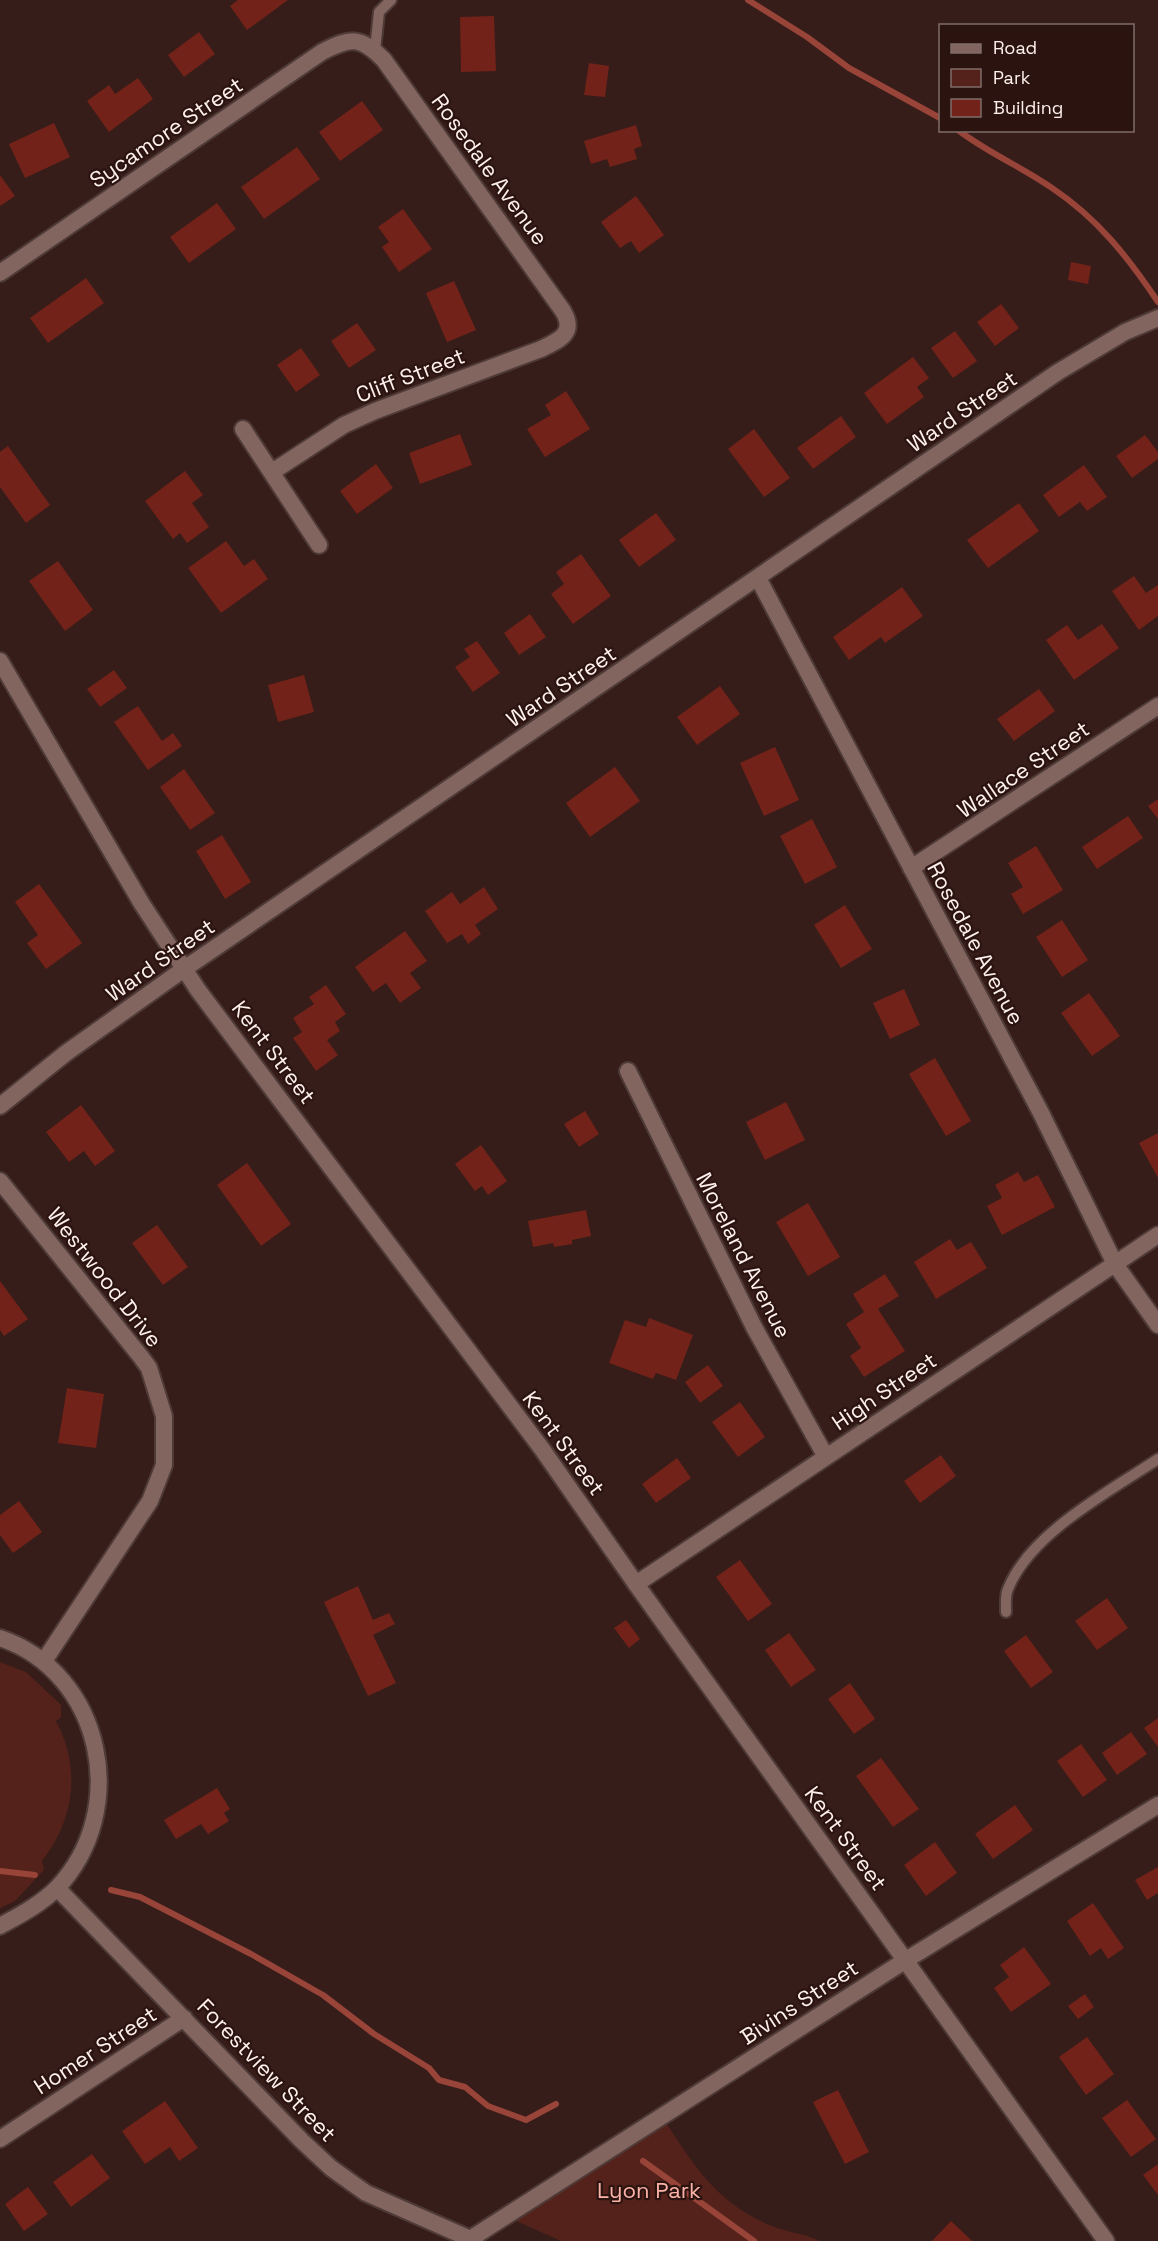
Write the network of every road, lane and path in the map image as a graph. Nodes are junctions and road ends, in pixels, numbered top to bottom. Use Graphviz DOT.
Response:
graph roads {
  1 [pos="391,0"];
  2 [pos="368,46"];
  3 [pos="0,273"];
  4 [pos="1158,318"];
  5 [pos="568,331"];
  6 [pos="243,429"];
  7 [pos="272,472"];
  8 [pos="319,545"];
  9 [pos="758,578"];
  10 [pos="0,661"];
  11 [pos="1158,706"];
  12 [pos="911,868"];
  13 [pos="184,969"];
  14 [pos="628,1071"];
  15 [pos="0,1106"];
  16 [pos="0,1181"];
  17 [pos="1158,1236"];
  18 [pos="1115,1264"];
  19 [pos="1158,1325"];
  20 [pos="826,1457"];
  21 [pos="1158,1459"];
  22 [pos="636,1584"];
  23 [pos="1006,1612"];
  24 [pos="0,1638"];
  25 [pos="44,1661"];
  26 [pos="1158,1805"];
  27 [pos="57,1888"];
  28 [pos="0,1926"];
  29 [pos="906,1960"];
  30 [pos="184,2018"];
  31 [pos="0,2139"];
  32 [pos="471,2240"];
  33 [pos="1107,2241"];
  1 -- 2 [label="lane"];
  2 -- 3 [label="street, Sycamore Street"];
  2 -- 5 [label="street, Rosedale Avenue"];
  4 -- 9 [label="street, Ward Street"];
  5 -- 7 [label="street, Cliff Street"];
  6 -- 7 [label="street"];
  7 -- 8 [label="street"];
  9 -- 12 [label="street, Rosedale Avenue"];
  9 -- 13 [label="street, Ward Street"];
  10 -- 13 [label="street, Kent Street"];
  11 -- 12 [label="street, Wallace Street"];
  12 -- 18 [label="street, Rosedale Avenue"];
  13 -- 15 [label="street, Ward Street"];
  13 -- 22 [label="street, Kent Street"];
  14 -- 20 [label="street, Moreland Avenue"];
  16 -- 25 [label="street, Westwood Drive"];
  17 -- 18 [label="street, High Street"];
  18 -- 19 [label="street, Rosedale Avenue"];
  18 -- 20 [label="street, High Street"];
  20 -- 22 [label="street, High Street"];
  21 -- 23 [label="lane"];
  22 -- 29 [label="street, Kent Street"];
  24 -- 25 [label="street"];
  25 -- 27 [label="street"];
  26 -- 29 [label="street, Bivins Street"];
  27 -- 28 [label="street"];
  27 -- 30 [label="street, Forestview Street"];
  29 -- 32 [label="street, Bivins Street"];
  29 -- 33 [label="street, Kent Street"];
  30 -- 31 [label="street, Homer Street"];
  30 -- 32 [label="street, Forestview Street"];
}
